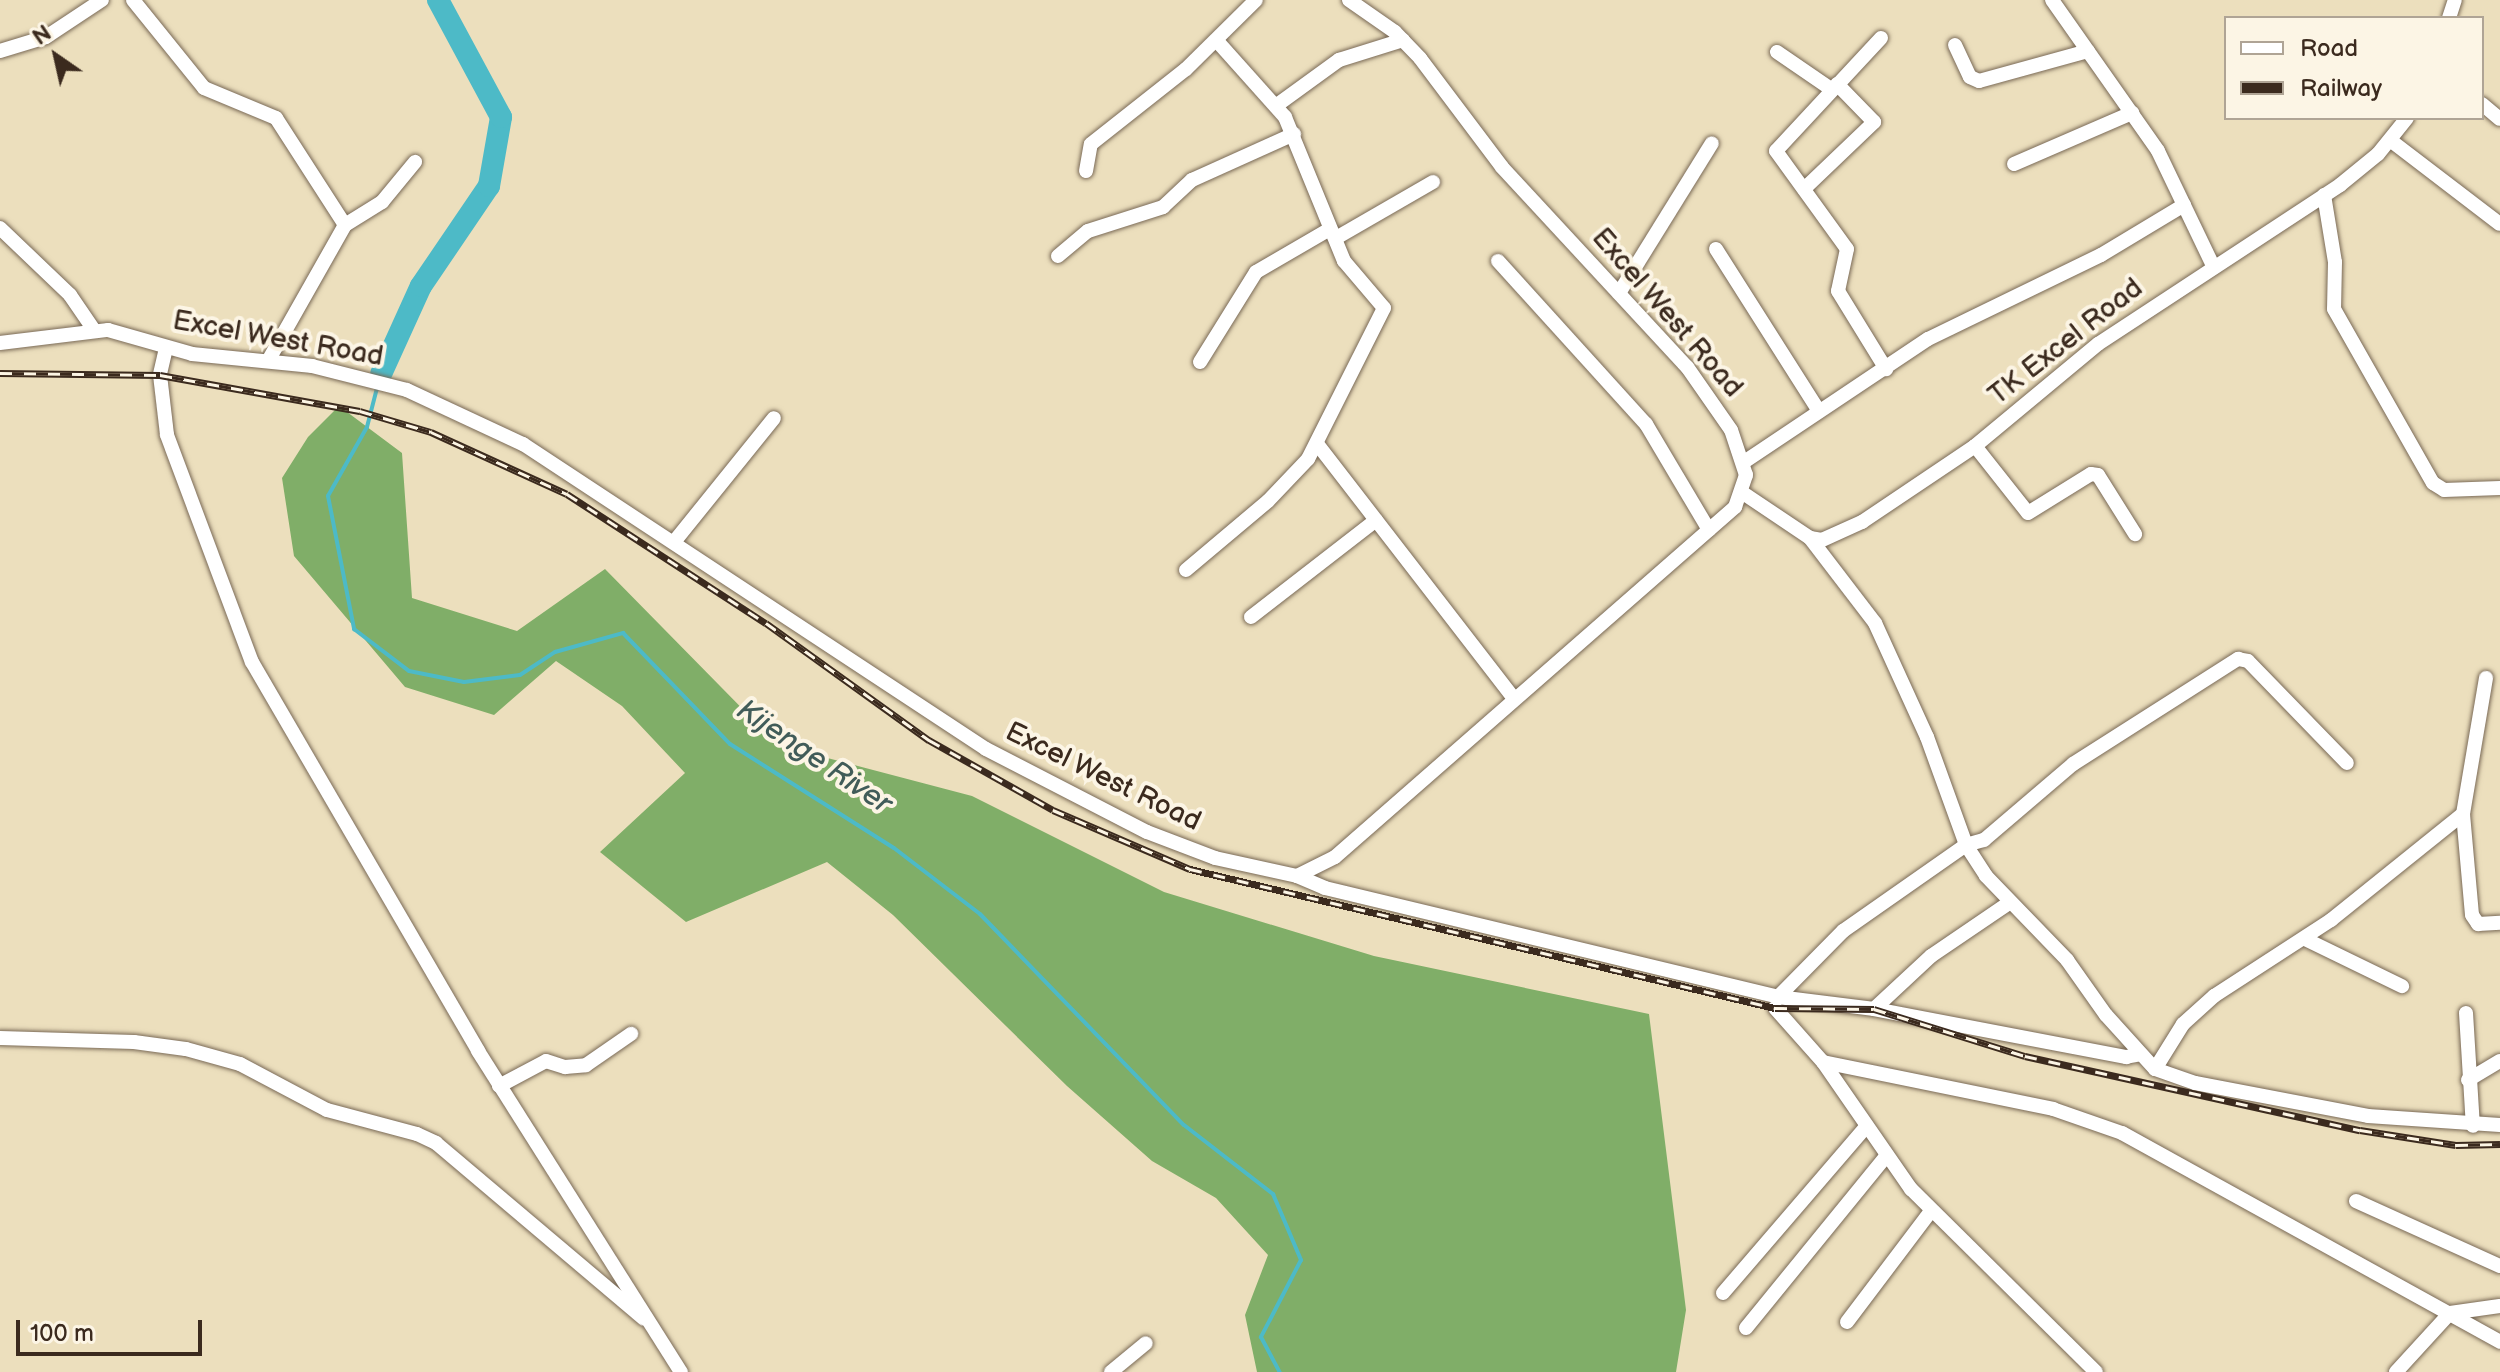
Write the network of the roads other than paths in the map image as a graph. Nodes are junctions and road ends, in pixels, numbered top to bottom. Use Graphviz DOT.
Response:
graph roads {
  1 [pos="102,0"];
  2 [pos="1256,0"];
  3 [pos="1349,0"];
  4 [pos="2052,0"];
  5 [pos="139,2"];
  6 [pos="1881,38"];
  7 [pos="1403,40"];
  8 [pos="1217,41"];
  9 [pos="1955,45"];
  10 [pos="0,51"];
  11 [pos="2088,51"];
  12 [pos="1777,52"];
  13 [pos="1834,86"];
  14 [pos="1277,105"];
  15 [pos="2484,106"];
  16 [pos="2132,113"];
  17 [pos="2500,119"];
  18 [pos="2405,120"];
  19 [pos="1294,134"];
  20 [pos="2390,140"];
  21 [pos="1712,143"];
  22 [pos="415,162"];
  23 [pos="2014,164"];
  24 [pos="1086,171"];
  25 [pos="1433,182"];
  26 [pos="1804,189"];
  27 [pos="2324,195"];
  28 [pos="2184,205"];
  29 [pos="2500,224"];
  30 [pos="345,225"];
  31 [pos="0,228"];
  32 [pos="1333,233"];
  33 [pos="1716,249"];
  34 [pos="1058,256"];
  35 [pos="1498,261"];
  36 [pos="2213,266"];
  37 [pos="1619,293"];
  38 [pos="94,330"];
  39 [pos="0,343"];
  40 [pos="166,348"];
  41 [pos="268,361"];
  42 [pos="1200,362"];
  43 [pos="1886,369"];
  44 [pos="1819,411"];
  45 [pos="774,418"];
  46 [pos="1318,445"];
  47 [pos="1975,446"];
  48 [pos="1744,462"];
  49 [pos="2500,488"];
  50 [pos="1743,493"];
  51 [pos="1376,520"];
  52 [pos="1709,530"];
  53 [pos="2135,534"];
  54 [pos="1810,538"];
  55 [pos="674,542"];
  56 [pos="1186,570"];
  57 [pos="1251,617"];
  58 [pos="2486,678"];
  59 [pos="1514,699"];
  60 [pos="2347,763"];
  61 [pos="2463,814"];
  62 [pos="1966,845"];
  63 [pos="1297,876"];
  64 [pos="2009,903"];
  65 [pos="2500,923"];
  66 [pos="2305,939"];
  67 [pos="2402,986"];
  68 [pos="1776,1003"];
  69 [pos="1874,1009"];
  70 [pos="2466,1013"];
  71 [pos="631,1034"];
  72 [pos="0,1038"];
  73 [pos="2141,1054"];
  74 [pos="2500,1061"];
  75 [pos="1823,1062"];
  76 [pos="2155,1069"];
  77 [pos="2468,1080"];
  78 [pos="499,1086"];
  79 [pos="2500,1125"];
  80 [pos="2473,1126"];
  81 [pos="1866,1127"];
  82 [pos="1887,1155"];
  83 [pos="2356,1201"];
  84 [pos="1931,1211"];
  85 [pos="2500,1266"];
  86 [pos="1723,1293"];
  87 [pos="2500,1306"];
  88 [pos="2450,1313"];
  89 [pos="1847,1322"];
  90 [pos="1746,1328"];
  91 [pos="656,1329"];
  92 [pos="2500,1342"];
  93 [pos="1146,1343"];
  94 [pos="681,1372"];
  95 [pos="1111,1372"];
  96 [pos="2096,1372"];
  97 [pos="2396,1372"];
  1 -- 10 [label="street"];
  2 -- 8 [label="street"];
  3 -- 7 [label="street, Excel West Road"];
  4 -- 11 [label="street"];
  5 -- 30 [label="street"];
  6 -- 13 [label="street"];
  7 -- 14 [label="street"];
  7 -- 37 [label="street, Excel West Road"];
  8 -- 14 [label="street"];
  8 -- 24 [label="street"];
  9 -- 11 [label="street"];
  11 -- 16 [label="street"];
  12 -- 13 [label="street"];
  13 -- 26 [label="street"];
  13 -- 26 [label="street"];
  14 -- 19 [label="street"];
  15 -- 17 [label="street"];
  16 -- 23 [label="street"];
  16 -- 28 [label="street"];
  18 -- 20 [label="street, TK Excel Road"];
  19 -- 32 [label="street"];
  19 -- 34 [label="street"];
  20 -- 27 [label="street, TK Excel Road"];
  20 -- 29 [label="street"];
  21 -- 37 [label="street"];
  22 -- 30 [label="street"];
  25 -- 32 [label="street"];
  26 -- 43 [label="street"];
  27 -- 36 [label="street, TK Excel Road"];
  27 -- 49 [label="street"];
  28 -- 36 [label="street"];
  28 -- 43 [label="street"];
  30 -- 41 [label="street"];
  31 -- 38 [label="street"];
  32 -- 42 [label="street"];
  32 -- 46 [label="street"];
  33 -- 44 [label="street"];
  35 -- 52 [label="street"];
  36 -- 47 [label="street, TK Excel Road"];
  37 -- 48 [label="street, Excel West Road"];
  38 -- 39 [label="street, Excel West Road"];
  38 -- 40 [label="street, Excel West Road"];
  40 -- 41 [label="street, Excel West Road"];
  40 -- 78 [label="street"];
  41 -- 55 [label="street, Excel West Road"];
  43 -- 44 [label="street"];
  44 -- 48 [label="street"];
  45 -- 55 [label="street"];
  46 -- 51 [label="street"];
  46 -- 56 [label="street"];
  47 -- 53 [label="street"];
  47 -- 54 [label="street, TK Excel Road"];
  48 -- 50 [label="street"];
  50 -- 52 [label="street"];
  50 -- 54 [label="street"];
  51 -- 57 [label="street"];
  51 -- 59 [label="street"];
  52 -- 59 [label="street"];
  54 -- 62 [label="street"];
  55 -- 63 [label="street, Excel West Road"];
  58 -- 61 [label="street"];
  59 -- 63 [label="street"];
  60 -- 62 [label="street"];
  61 -- 65 [label="street"];
  61 -- 66 [label="street"];
  62 -- 64 [label="street"];
  62 -- 68 [label="street"];
  63 -- 68 [label="street, Excel West Road"];
  64 -- 69 [label="street"];
  64 -- 73 [label="street"];
  66 -- 67 [label="street"];
  66 -- 76 [label="street"];
  68 -- 69 [label="street, Excel West Road"];
  68 -- 75 [label="street"];
  69 -- 73 [label="street, Excel West Road"];
  70 -- 77 [label="street"];
  71 -- 78 [label="street"];
  72 -- 91 [label="street"];
  73 -- 76 [label="street"];
  74 -- 77 [label="street"];
  75 -- 81 [label="street"];
  75 -- 88 [label="street"];
  76 -- 80 [label="street"];
  77 -- 80 [label="street"];
  78 -- 91 [label="street"];
  79 -- 80 [label="street"];
  81 -- 82 [label="street"];
  81 -- 86 [label="street"];
  82 -- 84 [label="street"];
  82 -- 90 [label="street"];
  83 -- 85 [label="street"];
  84 -- 89 [label="street"];
  84 -- 96 [label="street"];
  87 -- 88 [label="street"];
  88 -- 92 [label="street"];
  88 -- 97 [label="street"];
  91 -- 94 [label="street"];
  93 -- 95 [label="street"];
}
